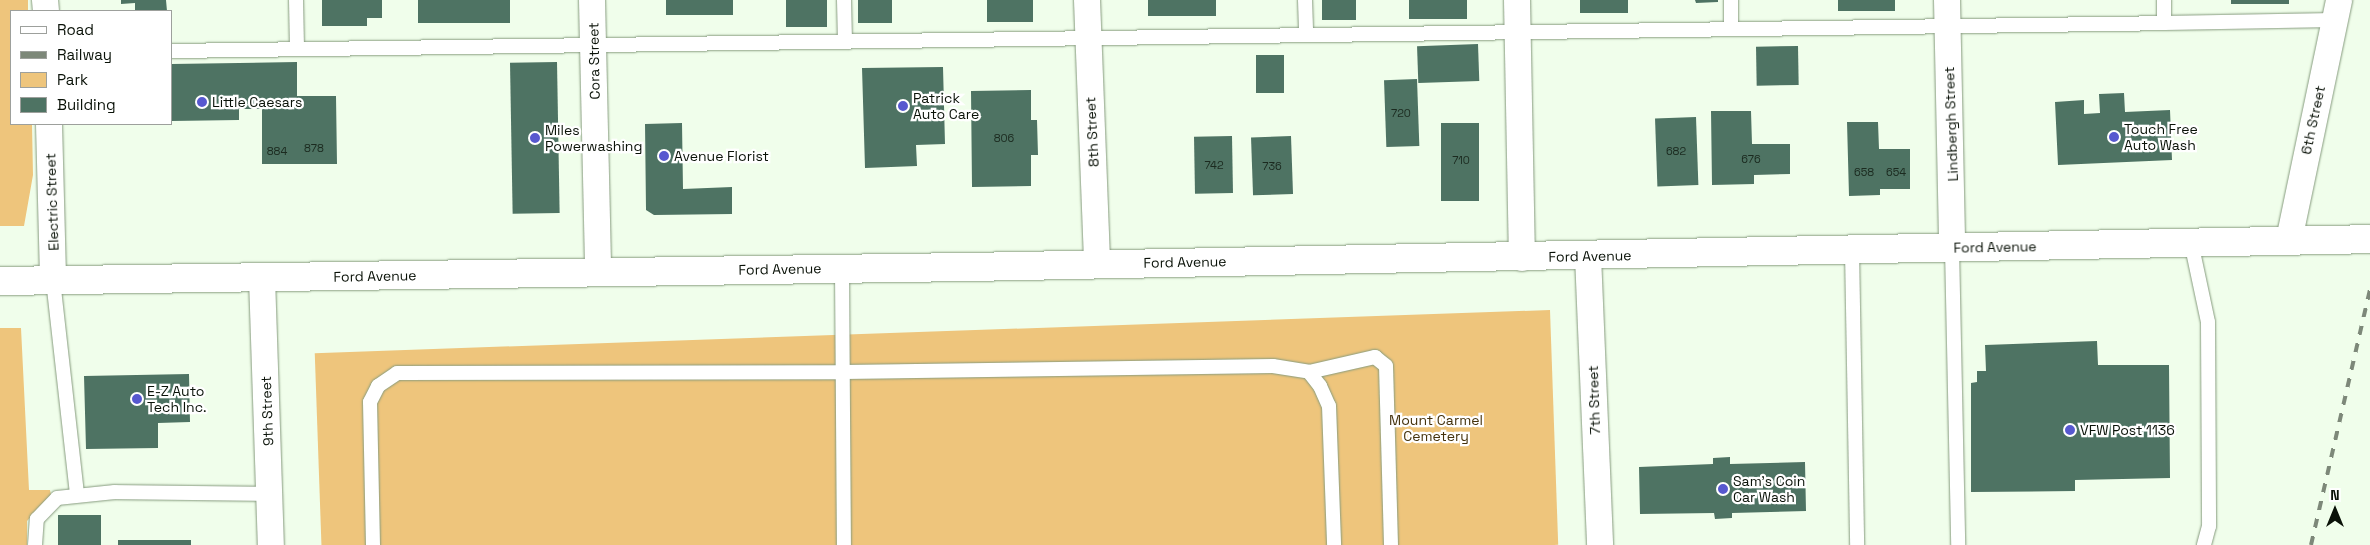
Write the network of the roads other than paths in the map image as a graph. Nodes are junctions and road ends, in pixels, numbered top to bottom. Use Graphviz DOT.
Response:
graph roads {
  1 [pos="296,0"];
  2 [pos="592,0"];
  3 [pos="844,0"];
  4 [pos="1087,0"];
  5 [pos="1305,0"];
  6 [pos="1517,0"];
  7 [pos="1730,0"];
  8 [pos="2164,0"];
  9 [pos="2337,10"];
  10 [pos="1947,12"];
  11 [pos="2164,23"];
  12 [pos="1731,27"];
  13 [pos="1518,31"];
  14 [pos="1306,34"];
  15 [pos="1088,38"];
  16 [pos="845,40"];
  17 [pos="593,43"];
  18 [pos="297,48"];
  19 [pos="172,51"];
  20 [pos="49,125"];
  21 [pos="2370,239"];
  22 [pos="2288,240"];
  23 [pos="2191,242"];
  24 [pos="1952,248"];
  25 [pos="1852,250"];
  26 [pos="1588,256"];
  27 [pos="1522,258"];
  28 [pos="1097,263"];
  29 [pos="842,268"];
  30 [pos="598,272"];
  31 [pos="262,278"];
  32 [pos="53,280"];
  33 [pos="0,281"];
  34 [pos="843,372"];
  35 [pos="1309,372"];
  36 [pos="77,494"];
  37 [pos="269,494"];
  38 [pos="35,545"];
  39 [pos="271,545"];
  40 [pos="372,545"];
  41 [pos="844,545"];
  42 [pos="1334,545"];
  43 [pos="1391,545"];
  44 [pos="1600,545"];
  45 [pos="1857,545"];
  46 [pos="1958,545"];
  47 [pos="2204,545"];
  1 -- 18 [label="lane"];
  2 -- 17 [label="street, Cora Street"];
  3 -- 16 [label="lane"];
  4 -- 15 [label="street, 8th Street"];
  5 -- 14 [label="lane"];
  6 -- 13 [label="street"];
  7 -- 12 [label="lane"];
  8 -- 11 [label="lane"];
  9 -- 11 [label="lane"];
  9 -- 22 [label="street, 6th Street"];
  10 -- 11 [label="lane"];
  10 -- 12 [label="lane"];
  10 -- 24 [label="street, Lindbergh Street"];
  12 -- 13 [label="lane"];
  13 -- 14 [label="lane"];
  13 -- 27 [label="street"];
  14 -- 15 [label="lane"];
  15 -- 16 [label="lane"];
  15 -- 28 [label="street, 8th Street"];
  16 -- 17 [label="lane"];
  17 -- 18 [label="lane"];
  17 -- 30 [label="street, Cora Street"];
  18 -- 19 [label="lane"];
  20 -- 32 [label="street, Electric Street"];
  21 -- 22 [label="main road, Ford Avenue"];
  22 -- 23 [label="main road, Ford Avenue"];
  23 -- 24 [label="main road, Ford Avenue"];
  23 -- 47 [label="lane"];
  24 -- 25 [label="main road, Ford Avenue"];
  24 -- 46 [label="lane"];
  25 -- 26 [label="main road, Ford Avenue"];
  25 -- 45 [label="lane"];
  26 -- 27 [label="main road, Ford Avenue"];
  26 -- 44 [label="street, 7th Street"];
  27 -- 28 [label="main road, Ford Avenue"];
  28 -- 29 [label="main road, Ford Avenue"];
  29 -- 30 [label="main road, Ford Avenue"];
  29 -- 34 [label="lane"];
  30 -- 31 [label="main road, Ford Avenue"];
  31 -- 32 [label="main road, Ford Avenue"];
  31 -- 37 [label="street, 9th Street"];
  32 -- 33 [label="main road, Ford Avenue"];
  32 -- 36 [label="lane"];
  34 -- 35 [label="lane"];
  34 -- 40 [label="lane"];
  34 -- 41 [label="lane"];
  35 -- 42 [label="lane"];
  35 -- 43 [label="lane"];
  36 -- 37 [label="lane"];
  36 -- 38 [label="lane"];
  37 -- 39 [label="street, 9th Street"];
}
